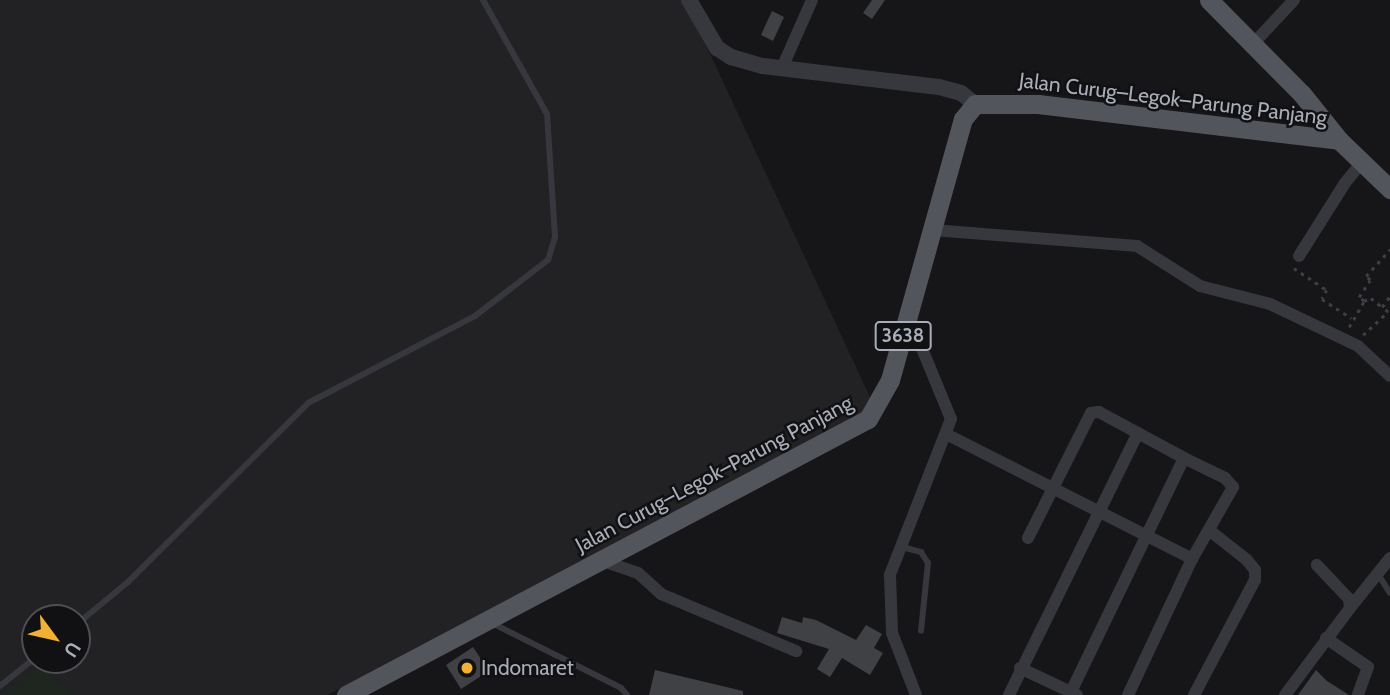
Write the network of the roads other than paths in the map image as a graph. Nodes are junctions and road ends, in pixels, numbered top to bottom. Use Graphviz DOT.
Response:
graph roads {
  1 [pos="483,0"];
  2 [pos="690,0"];
  3 [pos="812,0"];
  4 [pos="1209,0"];
  5 [pos="1294,0"];
  6 [pos="1253,44"];
  7 [pos="782,68"];
  8 [pos="975,104"];
  9 [pos="1339,140"];
  10 [pos="1366,166"];
  11 [pos="1390,189"];
  12 [pos="933,230"];
  13 [pos="1299,256"];
  14 [pos="909,317"];
  15 [pos="1390,376"];
  16 [pos="1138,433"];
  17 [pos="948,435"];
  18 [pos="1184,458"];
  19 [pos="1051,488"];
  20 [pos="1099,512"];
  21 [pos="1209,530"];
  22 [pos="1144,536"];
  23 [pos="1028,538"];
  24 [pos="900,546"];
  25 [pos="1390,558"];
  26 [pos="1192,559"];
  27 [pos="603,561"];
  28 [pos="1317,565"];
  29 [pos="1377,573"];
  30 [pos="1390,593"];
  31 [pos="1350,608"];
  32 [pos="91,612"];
  33 [pos="482,621"];
  34 [pos="921,631"];
  35 [pos="1326,638"];
  36 [pos="796,651"];
  37 [pos="1020,668"];
  38 [pos="21,669"];
  39 [pos="0,686"];
  40 [pos="1075,694"];
  41 [pos="346,695"];
  42 [pos="627,695"];
  43 [pos="916,695"];
  44 [pos="1009,695"];
  45 [pos="1128,695"];
  46 [pos="1194,695"];
  47 [pos="1284,695"];
  48 [pos="1358,695"];
  1 -- 32 [label="lane"];
  2 -- 7 [label="street"];
  3 -- 7 [label="street"];
  4 -- 6 [label="main road"];
  5 -- 6 [label="street"];
  6 -- 9 [label="main road"];
  7 -- 8 [label="street"];
  8 -- 9 [label="main road, Jalan Curug–Legok–Parung Panjang"];
  8 -- 12 [label="main road, Jalan Curug–Legok–Parung Panjang / 3638"];
  9 -- 10 [label="main road, Jalan Curug–Legok–Parung Panjang"];
  10 -- 11 [label="main road, Jalan Curug–Legok–Parung Panjang"];
  10 -- 13 [label="street"];
  12 -- 14 [label="main road, Jalan Curug–Legok–Parung Panjang / 3638"];
  12 -- 15 [label="street"];
  14 -- 17 [label="street"];
  14 -- 27 [label="main road, Jalan Curug–Legok–Parung Panjang / 3638"];
  16 -- 18 [label="street"];
  16 -- 19 [label="street"];
  16 -- 20 [label="street"];
  17 -- 19 [label="street"];
  17 -- 24 [label="street"];
  18 -- 21 [label="street"];
  18 -- 22 [label="street"];
  19 -- 20 [label="street"];
  19 -- 23 [label="street"];
  20 -- 22 [label="street"];
  20 -- 37 [label="street"];
  21 -- 26 [label="street"];
  21 -- 46 [label="street"];
  22 -- 26 [label="street"];
  22 -- 40 [label="street"];
  24 -- 34 [label="lane"];
  24 -- 43 [label="street"];
  25 -- 29 [label="street"];
  26 -- 45 [label="street"];
  27 -- 33 [label="main road, Jalan Curug–Legok–Parung Panjang / 3638"];
  27 -- 36 [label="street"];
  28 -- 31 [label="street"];
  29 -- 30 [label="lane"];
  29 -- 31 [label="street"];
  31 -- 35 [label="street"];
  33 -- 41 [label="main road, Jalan Curug–Legok–Parung Panjang / 3638"];
  33 -- 42 [label="lane"];
  35 -- 47 [label="street"];
  35 -- 48 [label="street"];
  37 -- 40 [label="street"];
  37 -- 44 [label="street"];
  38 -- 39 [label="lane"];
}
